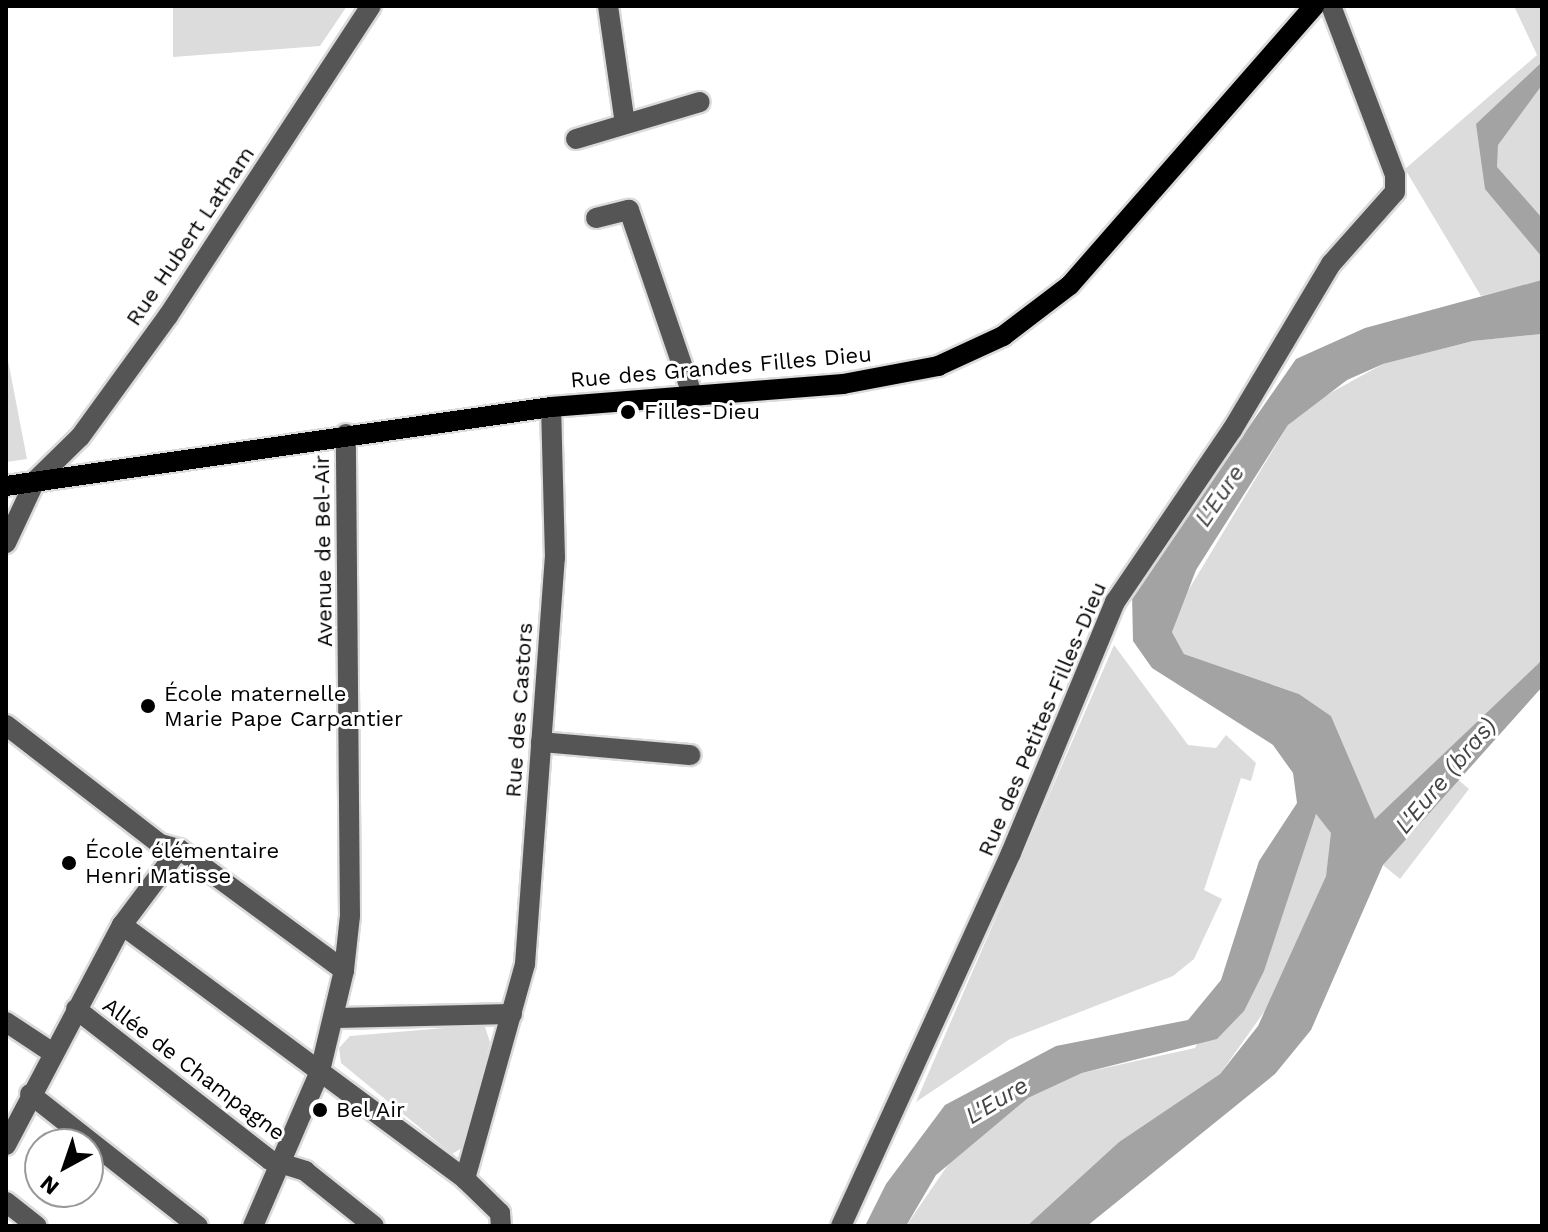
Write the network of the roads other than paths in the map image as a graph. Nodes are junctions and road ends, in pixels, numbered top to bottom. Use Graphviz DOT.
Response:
graph roads {
  1 [pos="371,6"];
  2 [pos="608,6"];
  3 [pos="1314,6"];
  4 [pos="1331,6"];
  5 [pos="700,102"];
  6 [pos="625,124"];
  7 [pos="576,139"];
  8 [pos="596,218"];
  9 [pos="692,394"];
  10 [pos="551,407"];
  11 [pos="346,434"];
  12 [pos="35,481"];
  13 [pos="6,486"];
  14 [pos="6,543"];
  15 [pos="6,725"];
  16 [pos="541,742"];
  17 [pos="690,755"];
  18 [pos="179,849"];
  19 [pos="122,925"];
  20 [pos="344,970"];
  21 [pos="76,1009"];
  22 [pos="512,1014"];
  23 [pos="336,1018"];
  24 [pos="6,1022"];
  25 [pos="53,1053"];
  26 [pos="320,1071"];
  27 [pos="30,1094"];
  28 [pos="6,1145"];
  29 [pos="285,1163"];
  30 [pos="465,1179"];
  31 [pos="6,1202"];
  32 [pos="37,1226"];
  33 [pos="198,1226"];
  34 [pos="253,1226"];
  35 [pos="374,1226"];
  36 [pos="501,1226"];
  37 [pos="841,1226"];
  1 -- 12 [label="street, Rue Hubert Latham"];
  2 -- 6 [label="street"];
  3 -- 9 [label="main road, Rue des Grandes Filles Dieu"];
  4 -- 37 [label="street, Rue des Petites-Filles-Dieu"];
  5 -- 6 [label="street"];
  6 -- 7 [label="street"];
  8 -- 9 [label="street"];
  9 -- 10 [label="main road, Rue des Grandes Filles Dieu"];
  10 -- 11 [label="main road, Rue des Grandes Filles Dieu"];
  10 -- 16 [label="street, Rue des Castors"];
  11 -- 12 [label="main road, Rue des Grandes Filles Dieu"];
  11 -- 20 [label="street, Avenue de Bel-Air"];
  12 -- 13 [label="main road, Rue des Grandes Filles Dieu"];
  12 -- 14 [label="street"];
  15 -- 18 [label="street"];
  16 -- 17 [label="street"];
  16 -- 22 [label="street, Rue des Castors"];
  18 -- 19 [label="street"];
  18 -- 20 [label="street"];
  19 -- 21 [label="street"];
  19 -- 26 [label="street"];
  20 -- 23 [label="street, Avenue de Bel-Air"];
  21 -- 25 [label="street"];
  21 -- 29 [label="street, Allée de Champagne"];
  22 -- 23 [label="street"];
  22 -- 30 [label="street, Rue des Castors"];
  23 -- 26 [label="street, Avenue de Bel-Air"];
  24 -- 25 [label="street"];
  25 -- 27 [label="street"];
  26 -- 29 [label="street, Avenue de Bel-Air"];
  26 -- 30 [label="street"];
  27 -- 28 [label="street"];
  27 -- 33 [label="street"];
  29 -- 34 [label="street, Avenue de Bel-Air"];
  29 -- 35 [label="street, Allée de Champagne"];
  30 -- 36 [label="street"];
  31 -- 32 [label="street"];
}
